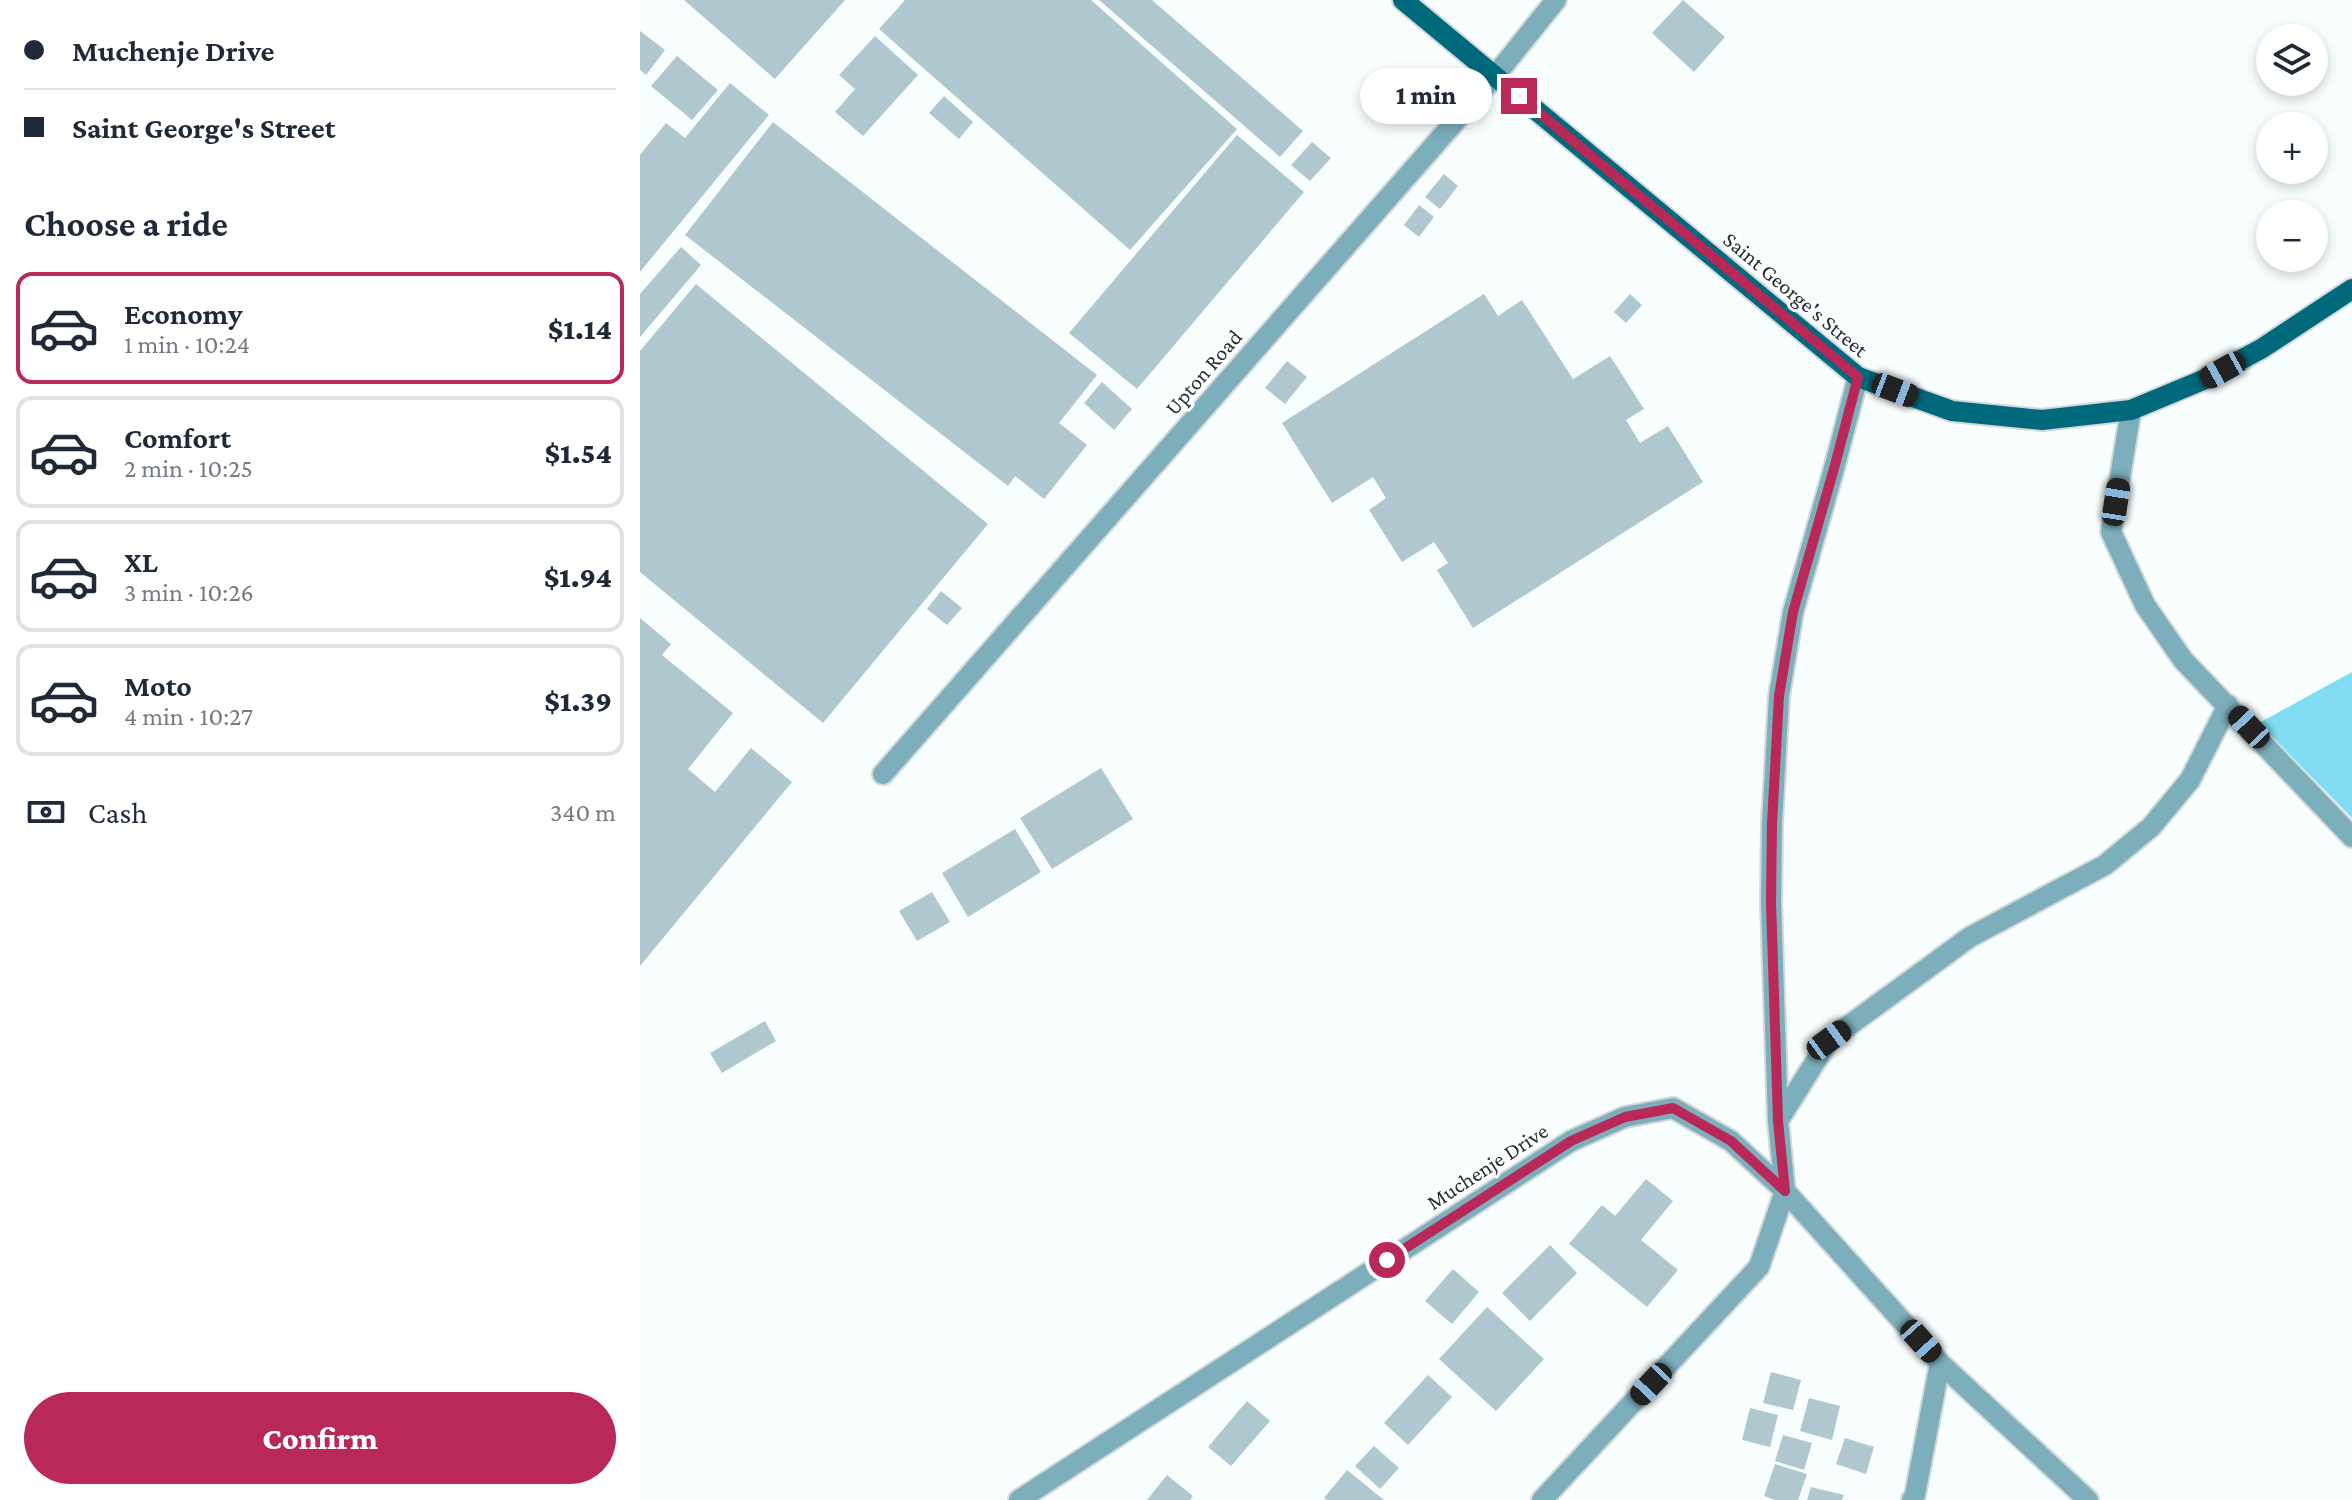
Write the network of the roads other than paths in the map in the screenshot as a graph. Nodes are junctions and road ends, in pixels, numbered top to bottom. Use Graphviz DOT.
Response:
graph roads {
  1 [pos="1403,0"];
  2 [pos="1556,0"];
  3 [pos="1495,76"];
  4 [pos="2352,289"];
  5 [pos="1858,377"];
  6 [pos="2131,410"];
  7 [pos="2228,705"];
  8 [pos="883,774"];
  9 [pos="2352,837"];
  10 [pos="1778,1121"];
  11 [pos="1785,1191"];
  12 [pos="1940,1363"];
  13 [pos="1019,1500"];
  14 [pos="1542,1500"];
  15 [pos="1912,1500"];
  16 [pos="2088,1500"];
  1 -- 3 [label="main road, Saint George's Street"];
  2 -- 3 [label="street, Upton Road"];
  3 -- 5 [label="main road, Saint George's Street"];
  3 -- 8 [label="street, Upton Road"];
  4 -- 6 [label="main road, Saint George's Street"];
  5 -- 6 [label="main road, Saint George's Street"];
  5 -- 10 [label="street"];
  6 -- 7 [label="street"];
  7 -- 9 [label="street"];
  7 -- 10 [label="street"];
  10 -- 11 [label="street"];
  11 -- 12 [label="street, Muchenje Drive"];
  11 -- 13 [label="street, Muchenje Drive"];
  11 -- 14 [label="street"];
  12 -- 15 [label="street"];
  12 -- 16 [label="street, Muchenje Drive"];
}
